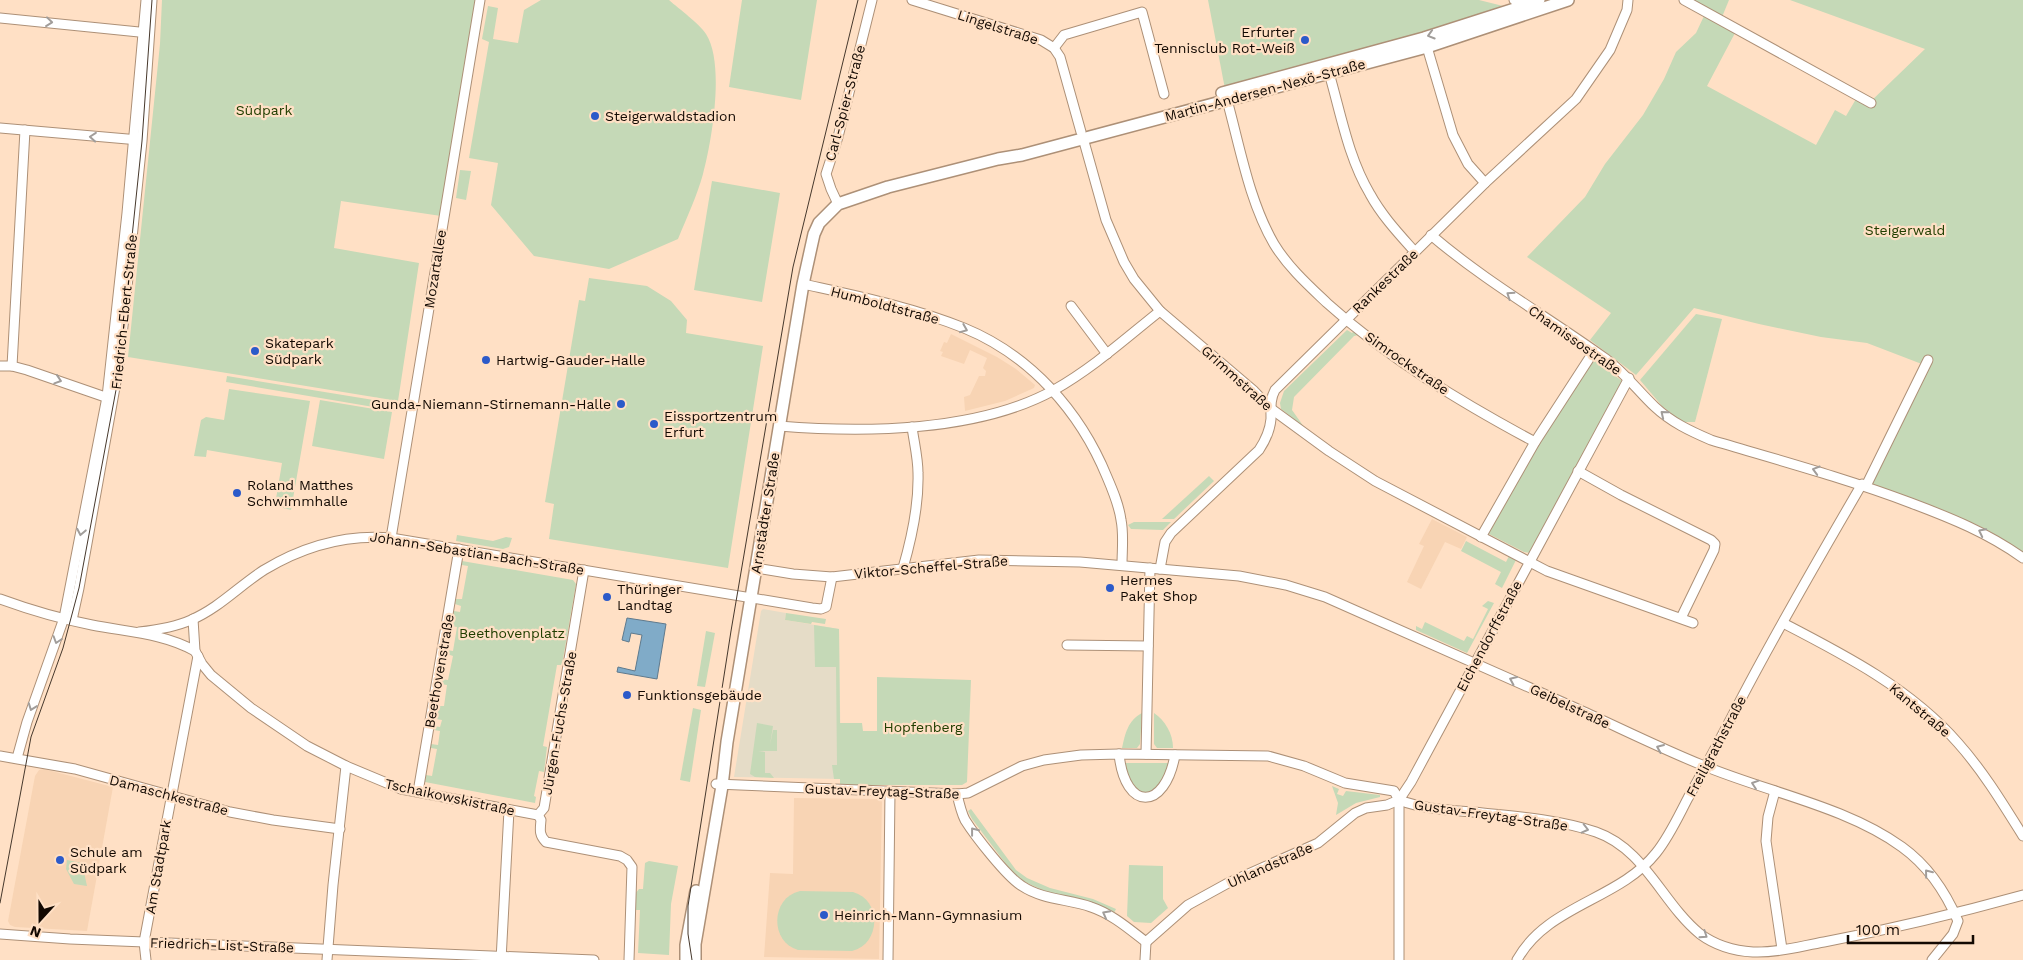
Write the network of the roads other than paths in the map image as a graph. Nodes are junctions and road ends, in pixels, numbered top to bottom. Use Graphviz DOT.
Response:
graph roads {
  1 [pos="146,0"];
  2 [pos="152,0"];
  3 [pos="480,0"];
  4 [pos="872,0"];
  5 [pos="912,0"];
  6 [pos="1514,0"];
  7 [pos="1539,0"];
  8 [pos="1568,0"];
  9 [pos="1628,0"];
  10 [pos="1684,0"];
  11 [pos="1529,9"];
  12 [pos="0,18"];
  13 [pos="147,33"];
  14 [pos="1426,47"];
  15 [pos="1054,48"];
  16 [pos="1329,73"];
  17 [pos="1164,94"];
  18 [pos="1227,100"];
  19 [pos="1871,104"];
  20 [pos="0,128"];
  21 [pos="25,130"];
  22 [pos="1082,135"];
  23 [pos="138,140"];
  24 [pos="1485,183"];
  25 [pos="838,204"];
  26 [pos="1431,235"];
  27 [pos="1416,252"];
  28 [pos="803,284"];
  29 [pos="1071,306"];
  30 [pos="1160,311"];
  31 [pos="1346,319"];
  32 [pos="1594,351"];
  33 [pos="1107,354"];
  34 [pos="1928,360"];
  35 [pos="0,366"];
  36 [pos="12,366"];
  37 [pos="1629,378"];
  38 [pos="1054,390"];
  39 [pos="110,399"];
  40 [pos="1270,408"];
  41 [pos="779,426"];
  42 [pos="912,427"];
  43 [pos="1535,442"];
  44 [pos="1578,471"];
  45 [pos="1864,485"];
  46 [pos="1482,537"];
  47 [pos="391,538"];
  48 [pos="460,549"];
  49 [pos="2023,558"];
  50 [pos="1529,562"];
  51 [pos="1122,565"];
  52 [pos="756,568"];
  53 [pos="903,568"];
  54 [pos="1150,568"];
  55 [pos="1160,569"];
  56 [pos="584,570"];
  57 [pos="832,577"];
  58 [pos="0,599"];
  59 [pos="751,599"];
  60 [pos="1680,618"];
  61 [pos="68,619"];
  62 [pos="193,620"];
  63 [pos="1693,623"];
  64 [pos="1782,623"];
  65 [pos="139,632"];
  66 [pos="1067,645"];
  67 [pos="1148,646"];
  68 [pos="196,653"];
  69 [pos="1475,663"];
  70 [pos="1119,754"];
  71 [pos="1146,754"];
  72 [pos="1175,755"];
  73 [pos="0,756"];
  74 [pos="17,758"];
  75 [pos="346,766"];
  76 [pos="1705,767"];
  77 [pos="719,785"];
  78 [pos="1775,791"];
  79 [pos="418,792"];
  80 [pos="890,792"];
  81 [pos="957,794"];
  82 [pos="170,796"];
  83 [pos="1399,800"];
  84 [pos="508,810"];
  85 [pos="538,815"];
  86 [pos="340,829"];
  87 [pos="2023,836"];
  88 [pos="1643,868"];
  89 [pos="2023,895"];
  90 [pos="1954,914"];
  91 [pos="0,934"];
  92 [pos="144,942"];
  93 [pos="1146,942"];
  94 [pos="326,948"];
  95 [pos="1782,949"];
  96 [pos="501,958"];
  97 [pos="146,960"];
  98 [pos="327,960"];
  99 [pos="594,960"];
  100 [pos="629,960"];
  101 [pos="686,960"];
  102 [pos="695,960"];
  103 [pos="888,960"];
  104 [pos="1146,960"];
  105 [pos="1399,960"];
  106 [pos="1517,960"];
  107 [pos="1932,960"];
  1 -- 13 [label="street, Friedrich-Ebert-Straße"];
  2 -- 13 [label="street, Friedrich-Ebert-Straße"];
  3 -- 47 [label="street, Mozartallee"];
  4 -- 25 [label="street, Carl-Spier-Straße"];
  5 -- 15 [label="street, Lingelstraße"];
  6 -- 11 [label="street"];
  7 -- 11 [label="main road"];
  8 -- 11 [label="main road"];
  9 -- 24 [label="street, Rankestraße"];
  10 -- 19 [label="street"];
  11 -- 14 [label="main road, Martin-Andersen-Nexö-Straße"];
  11 -- 22 [label="main road, Martin-Andersen-Nexö-Straße, one-way"];
  12 -- 13 [label="street, one-way"];
  13 -- 23 [label="street, Friedrich-Ebert-Straße"];
  14 -- 16 [label="main road, Martin-Andersen-Nexö-Straße"];
  14 -- 24 [label="street"];
  15 -- 17 [label="street"];
  15 -- 22 [label="street, Lingelstraße"];
  16 -- 18 [label="main road, Martin-Andersen-Nexö-Straße"];
  16 -- 27 [label="street"];
  18 -- 22 [label="main road, Martin-Andersen-Nexö-Straße"];
  18 -- 31 [label="street, Simrockstraße"];
  20 -- 21 [label="street"];
  23 -- 21 [label="street, one-way"];
  21 -- 36 [label="street"];
  22 -- 25 [label="main road, Martin-Andersen-Nexö-Straße"];
  22 -- 30 [label="street, Grimmstraße"];
  23 -- 39 [label="street, Friedrich-Ebert-Straße"];
  24 -- 26 [label="street, Rankestraße"];
  25 -- 28 [label="main road, Arnstädter Straße"];
  26 -- 27 [label="street, Rankestraße"];
  32 -- 26 [label="street, Chamissostraße, one-way"];
  27 -- 31 [label="street, Rankestraße"];
  28 -- 38 [label="street, Humboldtstraße, one-way"];
  28 -- 41 [label="main road, Arnstädter Straße"];
  29 -- 33 [label="street"];
  30 -- 33 [label="street"];
  30 -- 40 [label="street, Grimmstraße"];
  31 -- 40 [label="street, Rankestraße"];
  31 -- 43 [label="street, Simrockstraße"];
  32 -- 37 [label="street, Chamissostraße"];
  32 -- 43 [label="street"];
  33 -- 38 [label="street"];
  34 -- 45 [label="street, Freiligrathstraße"];
  35 -- 36 [label="street"];
  36 -- 39 [label="street, one-way"];
  37 -- 44 [label="street, Eichendorffstraße"];
  45 -- 37 [label="street, Chamissostraße, one-way"];
  38 -- 42 [label="street"];
  38 -- 51 [label="street, Humboldtstraße"];
  39 -- 61 [label="street, Friedrich-Ebert-Straße"];
  40 -- 46 [label="street, Grimmstraße"];
  40 -- 55 [label="street, Rankestraße"];
  41 -- 42 [label="street"];
  41 -- 52 [label="main road, Arnstädter Straße"];
  42 -- 53 [label="street"];
  43 -- 46 [label="street"];
  44 -- 50 [label="street, Eichendorffstraße"];
  44 -- 60 [label="street"];
  49 -- 45 [label="street, Chamissostraße, one-way"];
  45 -- 64 [label="street, Freiligrathstraße"];
  46 -- 50 [label="street, Grimmstraße"];
  47 -- 48 [label="street, Johann-Sebastian-Bach-Straße"];
  47 -- 62 [label="street, Johann-Sebastian-Bach-Straße"];
  48 -- 56 [label="street, Johann-Sebastian-Bach-Straße"];
  48 -- 79 [label="street, Beethovenstraße"];
  50 -- 60 [label="street, Grimmstraße"];
  50 -- 69 [label="street, Eichendorffstraße"];
  51 -- 53 [label="street, Viktor-Scheffel-Straße"];
  51 -- 54 [label="street, Viktor-Scheffel-Straße"];
  52 -- 57 [label="street, Viktor-Scheffel-Straße"];
  52 -- 59 [label="main road, Arnstädter Straße"];
  53 -- 57 [label="street, Viktor-Scheffel-Straße"];
  54 -- 55 [label="street, Geibelstraße"];
  54 -- 67 [label="street"];
  55 -- 69 [label="street, Geibelstraße"];
  56 -- 59 [label="street, Johann-Sebastian-Bach-Straße"];
  56 -- 85 [label="street, Jürgen-Fuchs-Straße"];
  57 -- 59 [label="street"];
  58 -- 61 [label="street"];
  59 -- 77 [label="main road, Arnstädter Straße"];
  60 -- 63 [label="street, Grimmstraße"];
  61 -- 65 [label="street"];
  61 -- 74 [label="street, Friedrich-Ebert-Straße, one-way"];
  62 -- 65 [label="street"];
  62 -- 68 [label="street"];
  64 -- 76 [label="street, Freiligrathstraße"];
  64 -- 87 [label="street, Kantstraße"];
  65 -- 68 [label="street"];
  66 -- 67 [label="street"];
  67 -- 71 [label="street"];
  68 -- 75 [label="street, Tschaikowskistraße"];
  68 -- 82 [label="street, Am Stadtpark"];
  76 -- 69 [label="street, Geibelstraße, one-way"];
  69 -- 83 [label="street, Eichendorffstraße"];
  70 -- 71 [label="street, Gustav-Freytag-Straße"];
  70 -- 72 [label="street"];
  70 -- 81 [label="street, Gustav-Freytag-Straße"];
  71 -- 72 [label="street, Gustav-Freytag-Straße"];
  72 -- 83 [label="street, Gustav-Freytag-Straße"];
  73 -- 74 [label="street, Damaschkestraße"];
  74 -- 82 [label="street, Damaschkestraße"];
  75 -- 79 [label="street, Tschaikowskistraße"];
  75 -- 86 [label="street"];
  78 -- 76 [label="street, Geibelstraße, one-way"];
  76 -- 88 [label="street, Freiligrathstraße"];
  77 -- 80 [label="street, Gustav-Freytag-Straße"];
  77 -- 101 [label="main road, Arnstädter Straße"];
  77 -- 102 [label="main road, Arnstädter Straße"];
  90 -- 78 [label="street, Geibelstraße, one-way"];
  78 -- 95 [label="street"];
  79 -- 84 [label="street, Tschaikowskistraße"];
  80 -- 81 [label="street, Gustav-Freytag-Straße"];
  80 -- 103 [label="street"];
  93 -- 81 [label="street, one-way"];
  82 -- 86 [label="street, Damaschkestraße"];
  82 -- 92 [label="street, Am Stadtpark"];
  83 -- 88 [label="street, Gustav-Freytag-Straße, one-way"];
  83 -- 93 [label="street, Uhlandstraße"];
  83 -- 105 [label="street"];
  84 -- 85 [label="street, Tschaikowskistraße"];
  84 -- 96 [label="street"];
  85 -- 100 [label="street"];
  86 -- 94 [label="street"];
  88 -- 95 [label="street, Gustav-Freytag-Straße, one-way"];
  88 -- 106 [label="street, Freiligrathstraße"];
  89 -- 90 [label="street, Gustav-Freytag-Straße"];
  90 -- 95 [label="street, Gustav-Freytag-Straße"];
  90 -- 107 [label="street"];
  91 -- 92 [label="street, Friedrich-List-Straße"];
  92 -- 94 [label="street, Friedrich-List-Straße"];
  92 -- 97 [label="street, Am Stadtpark"];
  93 -- 104 [label="street"];
  94 -- 96 [label="street, Friedrich-List-Straße"];
  94 -- 98 [label="street"];
  96 -- 99 [label="street, Friedrich-List-Straße"];
}
